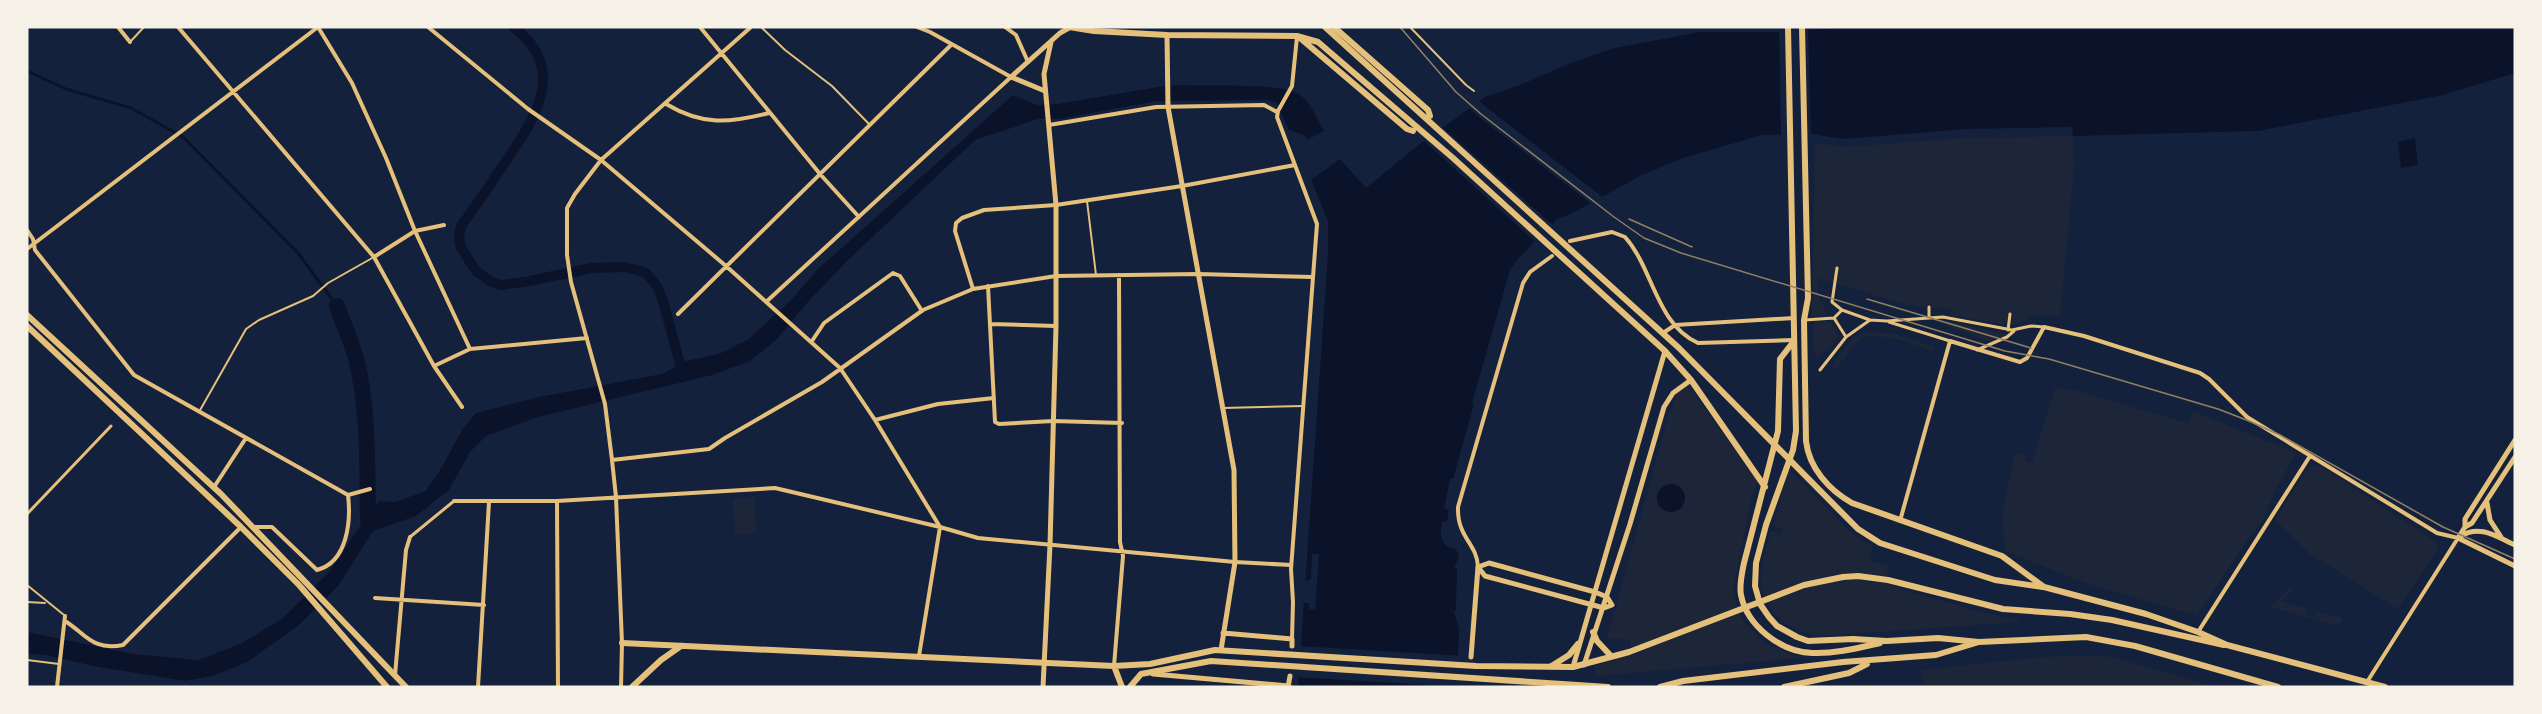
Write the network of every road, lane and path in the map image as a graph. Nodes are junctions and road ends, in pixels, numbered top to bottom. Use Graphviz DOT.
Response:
graph roads {
  1 [pos="118,27"];
  2 [pos="144,27"];
  3 [pos="178,27"];
  4 [pos="318,27"];
  5 [pos="428,27"];
  6 [pos="700,27"];
  7 [pos="751,27"];
  8 [pos="761,27"];
  9 [pos="917,27"];
  10 [pos="1005,27"];
  11 [pos="1167,27"];
  12 [pos="1325,27"];
  13 [pos="1334,27"];
  14 [pos="1410,27"];
  15 [pos="1788,27"];
  16 [pos="1802,27"];
  17 [pos="1069,28"];
  18 [pos="1167,35"];
  19 [pos="1297,36"];
  20 [pos="130,42"];
  21 [pos="1052,42"];
  22 [pos="951,45"];
  23 [pos="721,54"];
  24 [pos="1028,63"];
  25 [pos="1011,77"];
  26 [pos="1045,91"];
  27 [pos="1474,91"];
  28 [pos="235,92"];
  29 [pos="666,104"];
  30 [pos="1168,104"];
  31 [pos="1278,110"];
  32 [pos="769,113"];
  33 [pos="1430,116"];
  34 [pos="1049,122"];
  35 [pos="870,125"];
  36 [pos="1413,131"];
  37 [pos="601,160"];
  38 [pos="1295,165"];
  39 [pos="820,174"];
  40 [pos="1182,186"];
  41 [pos="1087,201"];
  42 [pos="1056,205"];
  43 [pos="860,218"];
  44 [pos="444,225"];
  45 [pos="27,230"];
  46 [pos="414,231"];
  47 [pos="1570,241"];
  48 [pos="34,244"];
  49 [pos="27,249"];
  50 [pos="1551,256"];
  51 [pos="374,257"];
  52 [pos="726,266"];
  53 [pos="1837,268"];
  54 [pos="1198,274"];
  55 [pos="1096,275"];
  56 [pos="1119,275"];
  57 [pos="1056,276"];
  58 [pos="1313,277"];
  59 [pos="988,286"];
  60 [pos="974,289"];
  61 [pos="766,302"];
  62 [pos="1929,307"];
  63 [pos="1842,310"];
  64 [pos="922,312"];
  65 [pos="678,314"];
  66 [pos="2010,314"];
  67 [pos="27,315"];
  68 [pos="1794,318"];
  69 [pos="1834,318"];
  70 [pos="1929,318"];
  71 [pos="1804,320"];
  72 [pos="1870,320"];
  73 [pos="1887,321"];
  74 [pos="991,324"];
  75 [pos="1675,325"];
  76 [pos="27,326"];
  77 [pos="1056,326"];
  78 [pos="2044,327"];
  79 [pos="2008,330"];
  80 [pos="2015,330"];
  81 [pos="1663,333"];
  82 [pos="1846,337"];
  83 [pos="587,338"];
  84 [pos="1794,340"];
  85 [pos="812,341"];
  86 [pos="1950,341"];
  87 [pos="470,349"];
  88 [pos="1977,350"];
  89 [pos="1665,351"];
  90 [pos="434,366"];
  91 [pos="840,368"];
  92 [pos="1820,370"];
  93 [pos="1691,380"];
  94 [pos="994,398"];
  95 [pos="1303,406"];
  96 [pos="462,407"];
  97 [pos="1223,408"];
  98 [pos="199,412"];
  99 [pos="875,420"];
  100 [pos="1053,421"];
  101 [pos="1122,423"];
  102 [pos="111,426"];
  103 [pos="246,438"];
  104 [pos="2515,440"];
  105 [pos="2310,456"];
  106 [pos="2515,457"];
  107 [pos="612,460"];
  108 [pos="214,487"];
  109 [pos="1766,487"];
  110 [pos="370,489"];
  111 [pos="348,495"];
  112 [pos="616,497"];
  113 [pos="2488,500"];
  114 [pos="454,501"];
  115 [pos="557,501"];
  116 [pos="489,502"];
  117 [pos="27,514"];
  118 [pos="1900,522"];
  119 [pos="254,527"];
  120 [pos="940,527"];
  121 [pos="2464,527"];
  122 [pos="239,529"];
  123 [pos="410,537"];
  124 [pos="2458,538"];
  125 [pos="2502,539"];
  126 [pos="2515,544"];
  127 [pos="1050,545"];
  128 [pos="1122,551"];
  129 [pos="1234,562"];
  130 [pos="1291,565"];
  131 [pos="2515,566"];
  132 [pos="1478,567"];
  133 [pos="301,583"];
  134 [pos="27,585"];
  135 [pos="2044,587"];
  136 [pos="1595,592"];
  137 [pos="1606,597"];
  138 [pos="375,598"];
  139 [pos="402,599"];
  140 [pos="27,602"];
  141 [pos="47,603"];
  142 [pos="1592,604"];
  143 [pos="484,605"];
  144 [pos="1604,608"];
  145 [pos="65,618"];
  146 [pos="1593,632"];
  147 [pos="2198,632"];
  148 [pos="1223,633"];
  149 [pos="1887,641"];
  150 [pos="1979,642"];
  151 [pos="622,643"];
  152 [pos="1292,643"];
  153 [pos="1578,644"];
  154 [pos="2227,645"];
  155 [pos="682,646"];
  156 [pos="1221,650"];
  157 [pos="919,656"];
  158 [pos="1611,656"];
  159 [pos="1472,657"];
  160 [pos="27,660"];
  161 [pos="1046,661"];
  162 [pos="59,662"];
  163 [pos="1869,662"];
  164 [pos="1584,665"];
  165 [pos="1114,666"];
  166 [pos="1573,667"];
  167 [pos="1546,668"];
  168 [pos="1153,674"];
  169 [pos="395,676"];
  170 [pos="1290,676"];
  171 [pos="2367,682"];
  172 [pos="1535,684"];
  173 [pos="634,686"];
  174 [pos="1288,686"];
  175 [pos="57,687"];
  176 [pos="387,687"];
  177 [pos="406,687"];
  178 [pos="478,687"];
  179 [pos="558,687"];
  180 [pos="621,687"];
  181 [pos="1043,687"];
  182 [pos="1122,687"];
  183 [pos="1130,687"];
  184 [pos="1608,687"];
  185 [pos="1660,687"];
  186 [pos="1784,687"];
  187 [pos="2278,687"];
  188 [pos="2385,687"];
  1 -- 20 [label="street"];
  2 -- 20 [label="lane"];
  3 -- 28 [label="street"];
  4 -- 28 [label="street"];
  4 -- 46 [label="street"];
  5 -- 37 [label="street"];
  6 -- 23 [label="street"];
  7 -- 23 [label="street"];
  8 -- 35 [label="lane"];
  9 -- 22 [label="street"];
  10 -- 24 [label="street"];
  11 -- 18 [label="street"];
  12 -- 81 [label="main road"];
  13 -- 33 [label="main road"];
  14 -- 27 [label="lane"];
  15 -- 68 [label="main road"];
  16 -- 71 [label="main road"];
  17 -- 18 [label="main road"];
  17 -- 21 [label="street"];
  18 -- 19 [label="main road"];
  18 -- 30 [label="street"];
  19 -- 31 [label="street"];
  19 -- 36 [label="main road"];
  19 -- 89 [label="main road"];
  21 -- 24 [label="street"];
  21 -- 26 [label="street"];
  22 -- 25 [label="street"];
  22 -- 35 [label="street"];
  23 -- 29 [label="street"];
  23 -- 32 [label="street"];
  24 -- 25 [label="street"];
  25 -- 26 [label="street"];
  25 -- 43 [label="street"];
  26 -- 34 [label="street"];
  28 -- 48 [label="street"];
  28 -- 51 [label="street"];
  29 -- 32 [label="street"];
  29 -- 37 [label="street"];
  30 -- 31 [label="street"];
  30 -- 34 [label="street"];
  30 -- 40 [label="street"];
  31 -- 38 [label="street"];
  32 -- 39 [label="street"];
  34 -- 42 [label="street"];
  35 -- 39 [label="street"];
  37 -- 52 [label="street"];
  37 -- 83 [label="street"];
  38 -- 40 [label="street"];
  38 -- 58 [label="street"];
  39 -- 43 [label="street"];
  39 -- 52 [label="street"];
  40 -- 41 [label="street"];
  40 -- 54 [label="street"];
  41 -- 42 [label="street"];
  41 -- 55 [label="lane"];
  42 -- 57 [label="street"];
  42 -- 60 [label="street"];
  43 -- 61 [label="street"];
  44 -- 46 [label="street"];
  45 -- 48 [label="street"];
  46 -- 51 [label="street"];
  46 -- 87 [label="street"];
  47 -- 75 [label="street"];
  48 -- 49 [label="street"];
  48 -- 98 [label="street"];
  50 -- 132 [label="street"];
  51 -- 90 [label="street"];
  51 -- 98 [label="lane"];
  52 -- 61 [label="street"];
  52 -- 65 [label="street"];
  53 -- 63 [label="street"];
  54 -- 56 [label="street"];
  54 -- 58 [label="street"];
  54 -- 97 [label="street"];
  55 -- 56 [label="street"];
  55 -- 57 [label="street"];
  56 -- 101 [label="street"];
  57 -- 59 [label="street"];
  57 -- 77 [label="street"];
  58 -- 95 [label="street"];
  59 -- 60 [label="street"];
  59 -- 74 [label="street"];
  60 -- 64 [label="street"];
  61 -- 85 [label="street"];
  62 -- 70 [label="street"];
  63 -- 69 [label="street"];
  63 -- 72 [label="street"];
  64 -- 85 [label="street"];
  64 -- 91 [label="street"];
  66 -- 79 [label="street"];
  67 -- 108 [label="main road"];
  68 -- 75 [label="street"];
  68 -- 84 [label="main road"];
  69 -- 71 [label="street"];
  69 -- 82 [label="street"];
  70 -- 73 [label="street"];
  70 -- 79 [label="street"];
  71 -- 118 [label="main road"];
  72 -- 73 [label="street"];
  72 -- 82 [label="street"];
  73 -- 86 [label="street"];
  74 -- 77 [label="street"];
  74 -- 94 [label="street"];
  75 -- 81 [label="street"];
  75 -- 84 [label="street"];
  76 -- 122 [label="main road"];
  77 -- 100 [label="street"];
  78 -- 80 [label="street"];
  78 -- 88 [label="street"];
  78 -- 105 [label="street"];
  79 -- 80 [label="street"];
  80 -- 88 [label="street"];
  81 -- 135 [label="main road"];
  82 -- 92 [label="street"];
  83 -- 87 [label="street"];
  83 -- 107 [label="street"];
  84 -- 109 [label="main road"];
  84 -- 149 [label="main road"];
  85 -- 91 [label="street"];
  86 -- 88 [label="street"];
  86 -- 118 [label="street"];
  87 -- 90 [label="street"];
  89 -- 93 [label="main road"];
  89 -- 136 [label="street"];
  90 -- 96 [label="street"];
  91 -- 99 [label="street"];
  91 -- 107 [label="street"];
  93 -- 109 [label="main road"];
  93 -- 137 [label="street"];
  94 -- 99 [label="street"];
  94 -- 100 [label="street"];
  95 -- 97 [label="lane"];
  95 -- 130 [label="street"];
  97 -- 129 [label="street"];
  98 -- 103 [label="street"];
  99 -- 120 [label="street"];
  100 -- 101 [label="street"];
  100 -- 127 [label="street"];
  101 -- 128 [label="street"];
  102 -- 117 [label="street"];
  103 -- 108 [label="street"];
  103 -- 111 [label="street"];
  104 -- 121 [label="street"];
  105 -- 124 [label="street"];
  105 -- 147 [label="street"];
  106 -- 113 [label="street"];
  107 -- 112 [label="street"];
  108 -- 119 [label="main road"];
  109 -- 149 [label="main road"];
  110 -- 111 [label="street"];
  111 -- 119 [label="street"];
  112 -- 115 [label="street"];
  112 -- 120 [label="street"];
  112 -- 151 [label="street"];
  113 -- 121 [label="street"];
  113 -- 125 [label="street"];
  114 -- 116 [label="street"];
  114 -- 123 [label="street"];
  115 -- 116 [label="street"];
  115 -- 179 [label="street"];
  116 -- 143 [label="street"];
  118 -- 135 [label="main road"];
  119 -- 133 [label="main road"];
  120 -- 127 [label="street"];
  120 -- 157 [label="street"];
  121 -- 124 [label="street"];
  122 -- 133 [label="main road"];
  122 -- 145 [label="street"];
  123 -- 139 [label="street"];
  124 -- 125 [label="street"];
  124 -- 131 [label="street"];
  124 -- 171 [label="street"];
  125 -- 126 [label="street"];
  127 -- 128 [label="street"];
  127 -- 161 [label="street"];
  128 -- 129 [label="street"];
  128 -- 165 [label="street"];
  129 -- 130 [label="street"];
  129 -- 148 [label="street"];
  130 -- 152 [label="street"];
  132 -- 136 [label="street"];
  132 -- 142 [label="street"];
  132 -- 159 [label="street"];
  133 -- 169 [label="main road"];
  133 -- 176 [label="main road"];
  134 -- 141 [label="lane"];
  135 -- 147 [label="main road"];
  136 -- 137 [label="street"];
  136 -- 142 [label="street"];
  137 -- 144 [label="street"];
  138 -- 139 [label="street"];
  139 -- 143 [label="street"];
  139 -- 169 [label="street"];
  140 -- 141 [label="lane"];
  141 -- 145 [label="lane"];
  142 -- 144 [label="street"];
  142 -- 153 [label="street"];
  143 -- 178 [label="street"];
  144 -- 146 [label="street"];
  145 -- 162 [label="street"];
  146 -- 158 [label="main road"];
  146 -- 164 [label="street"];
  147 -- 154 [label="main road"];
  148 -- 152 [label="street"];
  148 -- 156 [label="street"];
  149 -- 150 [label="main road"];
  150 -- 163 [label="main road"];
  150 -- 187 [label="main road"];
  151 -- 155 [label="main road"];
  151 -- 180 [label="street"];
  153 -- 166 [label="street"];
  153 -- 167 [label="main road"];
  154 -- 158 [label="main road"];
  154 -- 171 [label="main road"];
  155 -- 157 [label="main road"];
  155 -- 173 [label="main road"];
  156 -- 165 [label="main road"];
  156 -- 167 [label="main road"];
  157 -- 161 [label="main road"];
  158 -- 164 [label="main road"];
  160 -- 162 [label="lane"];
  161 -- 165 [label="main road"];
  161 -- 181 [label="street"];
  162 -- 175 [label="street"];
  163 -- 185 [label="main road"];
  163 -- 186 [label="main road"];
  164 -- 166 [label="main road"];
  165 -- 182 [label="main road"];
  166 -- 167 [label="main road"];
  168 -- 172 [label="main road"];
  168 -- 174 [label="street"];
  168 -- 183 [label="main road"];
  169 -- 177 [label="main road"];
  170 -- 174 [label="street"];
  171 -- 188 [label="main road"];
  172 -- 184 [label="main road"];
}
